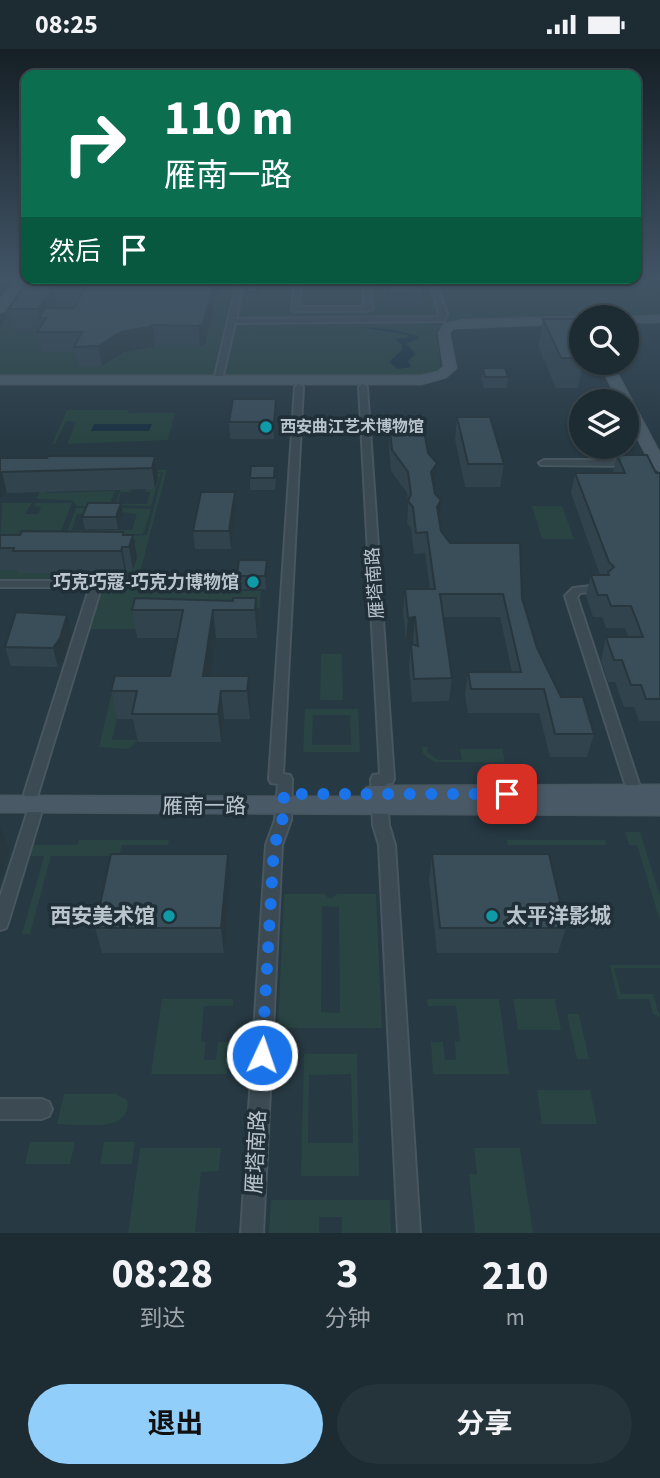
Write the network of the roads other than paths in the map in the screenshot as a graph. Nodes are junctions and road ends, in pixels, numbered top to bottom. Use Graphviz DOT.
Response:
graph roads {
  1 [pos="227,334"];
  2 [pos="444,334"];
  3 [pos="0,380"];
  4 [pos="218,380"];
  5 [pos="299,387"];
  6 [pos="363,387"];
  7 [pos="639,429"];
  8 [pos="544,463"];
  9 [pos="636,463"];
  10 [pos="656,464"];
  11 [pos="0,584"];
  12 [pos="600,589"];
  13 [pos="282,789"];
  14 [pos="381,790"];
  15 [pos="635,793"];
  16 [pos="660,793"];
  17 [pos="0,794"];
  18 [pos="34,799"];
  19 [pos="0,804"];
  20 [pos="660,807"];
  21 [pos="0,923"];
  22 [pos="0,1109"];
  23 [pos="42,1109"];
  24 [pos="252,1233"];
  25 [pos="409,1233"];
  1 -- 4 [label="street"];
  2 -- 4 [label="main road"];
  3 -- 4 [label="main road"];
  5 -- 13 [label="street, 雁塔南路"];
  6 -- 14 [label="street, 雁塔南路"];
  7 -- 10 [label="main road"];
  8 -- 9 [label="street"];
  11 -- 18 [label="street"];
  12 -- 15 [label="street"];
  13 -- 14 [label="main road, 雁南一路"];
  13 -- 18 [label="main road, 雁南一路"];
  13 -- 24 [label="street, 雁塔南路"];
  14 -- 15 [label="main road, 雁南一路"];
  14 -- 20 [label="main road, 雁南一路"];
  14 -- 25 [label="street, 雁塔南路"];
  15 -- 16 [label="main road, 雁南一路"];
  17 -- 18 [label="main road, 雁南一路"];
  18 -- 19 [label="main road, 雁南一路"];
  18 -- 21 [label="street"];
  22 -- 23 [label="street"];
}
